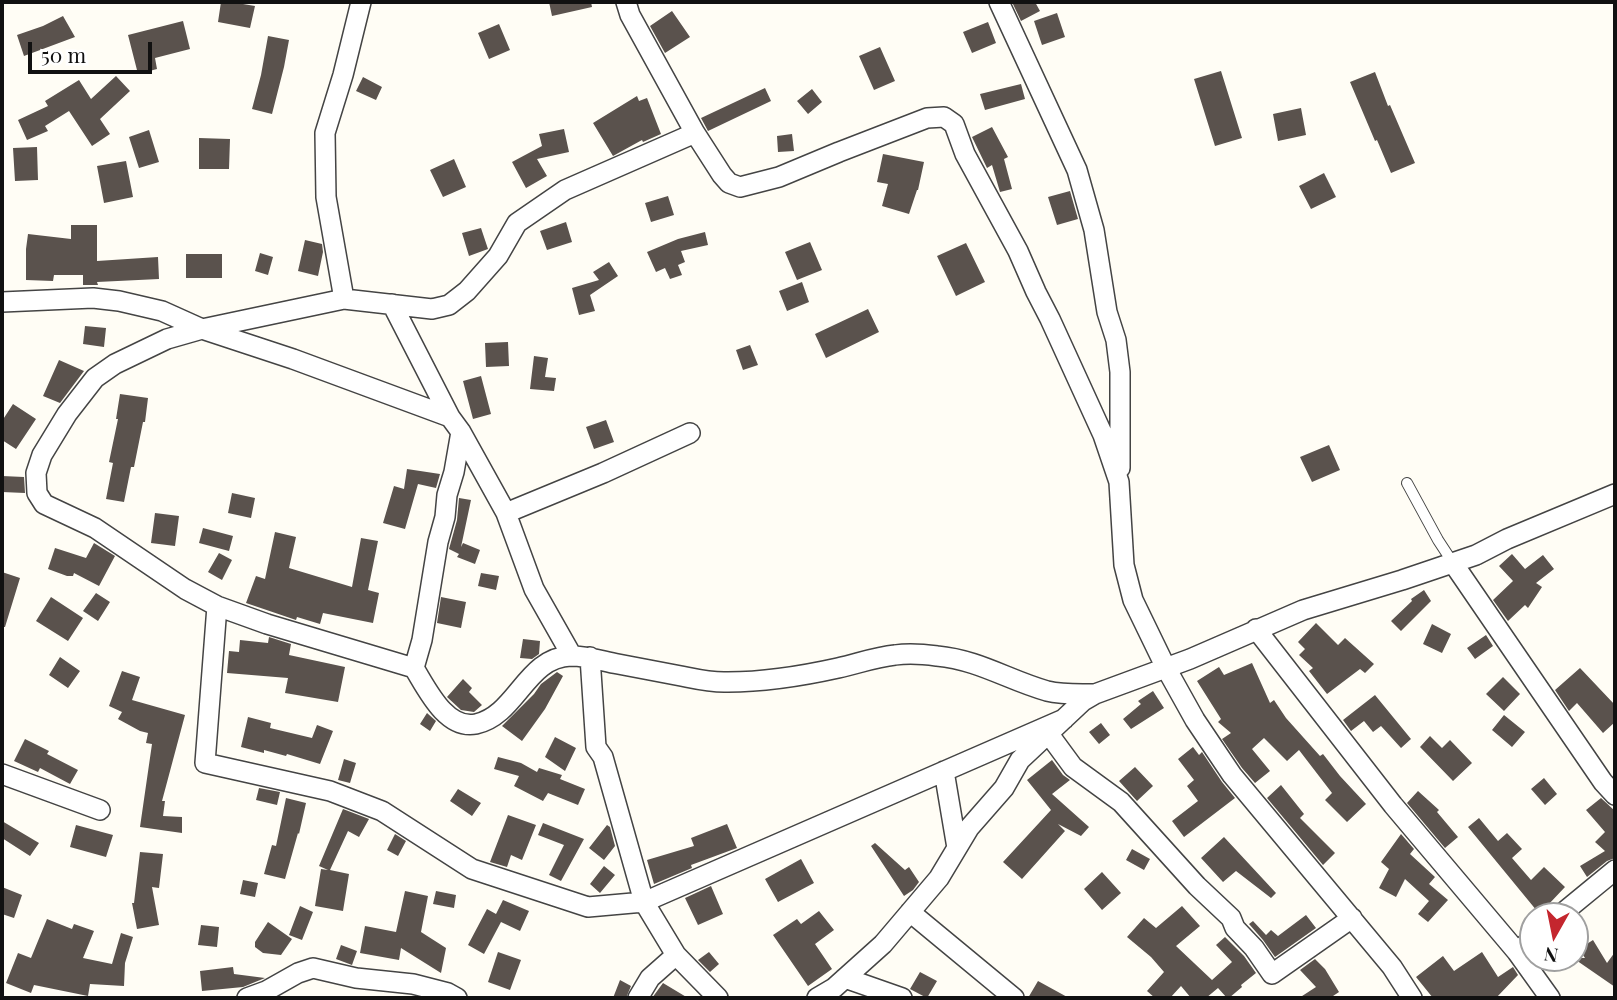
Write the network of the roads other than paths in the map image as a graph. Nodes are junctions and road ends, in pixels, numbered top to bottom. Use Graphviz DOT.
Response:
graph roads {
  1 [pos="361,2"];
  2 [pos="626,2"];
  3 [pos="999,2"];
  4 [pos="695,133"];
  5 [pos="344,299"];
  6 [pos="2,302"];
  7 [pos="392,304"];
  8 [pos="202,330"];
  9 [pos="456,425"];
  10 [pos="690,433"];
  11 [pos="1119,482"];
  12 [pos="1407,483"];
  13 [pos="1615,494"];
  14 [pos="506,513"];
  15 [pos="1453,563"];
  16 [pos="217,606"];
  17 [pos="1256,629"];
  18 [pos="581,656"];
  19 [pos="414,668"];
  20 [pos="1166,668"];
  21 [pos="1095,694"];
  22 [pos="1064,719"];
  23 [pos="1048,733"];
  24 [pos="944,771"];
  25 [pos="4,780"];
  26 [pos="1615,795"];
  27 [pos="100,810"];
  28 [pos="957,848"];
  29 [pos="1615,870"];
  30 [pos="645,902"];
  31 [pos="1576,902"];
  32 [pos="910,912"];
  33 [pos="1352,918"];
  34 [pos="1517,952"];
  35 [pos="676,955"];
  36 [pos="845,978"];
  37 [pos="247,998"];
  38 [pos="457,998"];
  39 [pos="638,998"];
  40 [pos="718,998"];
  41 [pos="817,998"];
  42 [pos="902,998"];
  43 [pos="1014,998"];
  44 [pos="1412,998"];
  45 [pos="1550,998"];
  1 -- 5 [label="street"];
  2 -- 4 [label="street"];
  3 -- 11 [label="street"];
  4 -- 7 [label="street"];
  4 -- 11 [label="street"];
  5 -- 7 [label="street"];
  5 -- 8 [label="street"];
  6 -- 8 [label="street"];
  7 -- 9 [label="street"];
  8 -- 9 [label="street"];
  8 -- 16 [label="street"];
  9 -- 14 [label="street"];
  9 -- 19 [label="street"];
  10 -- 14 [label="street"];
  11 -- 20 [label="street"];
  12 -- 15 [label="lane"];
  13 -- 15 [label="street"];
  14 -- 18 [label="street"];
  15 -- 17 [label="street"];
  15 -- 26 [label="street"];
  16 -- 19 [label="street"];
  16 -- 30 [label="street"];
  17 -- 20 [label="street"];
  17 -- 34 [label="street"];
  18 -- 19 [label="street"];
  18 -- 21 [label="street"];
  18 -- 30 [label="street"];
  20 -- 21 [label="street"];
  20 -- 33 [label="street"];
  21 -- 22 [label="street"];
  22 -- 23 [label="street"];
  22 -- 24 [label="street"];
  23 -- 28 [label="street"];
  23 -- 33 [label="street"];
  24 -- 28 [label="street"];
  24 -- 30 [label="street"];
  25 -- 27 [label="street"];
  28 -- 32 [label="street"];
  29 -- 31 [label="street"];
  30 -- 35 [label="street"];
  32 -- 36 [label="street"];
  32 -- 43 [label="street"];
  33 -- 44 [label="street"];
  34 -- 45 [label="street"];
  35 -- 39 [label="street"];
  35 -- 40 [label="street"];
  36 -- 41 [label="street"];
  36 -- 42 [label="street"];
  37 -- 38 [label="street"];
}
